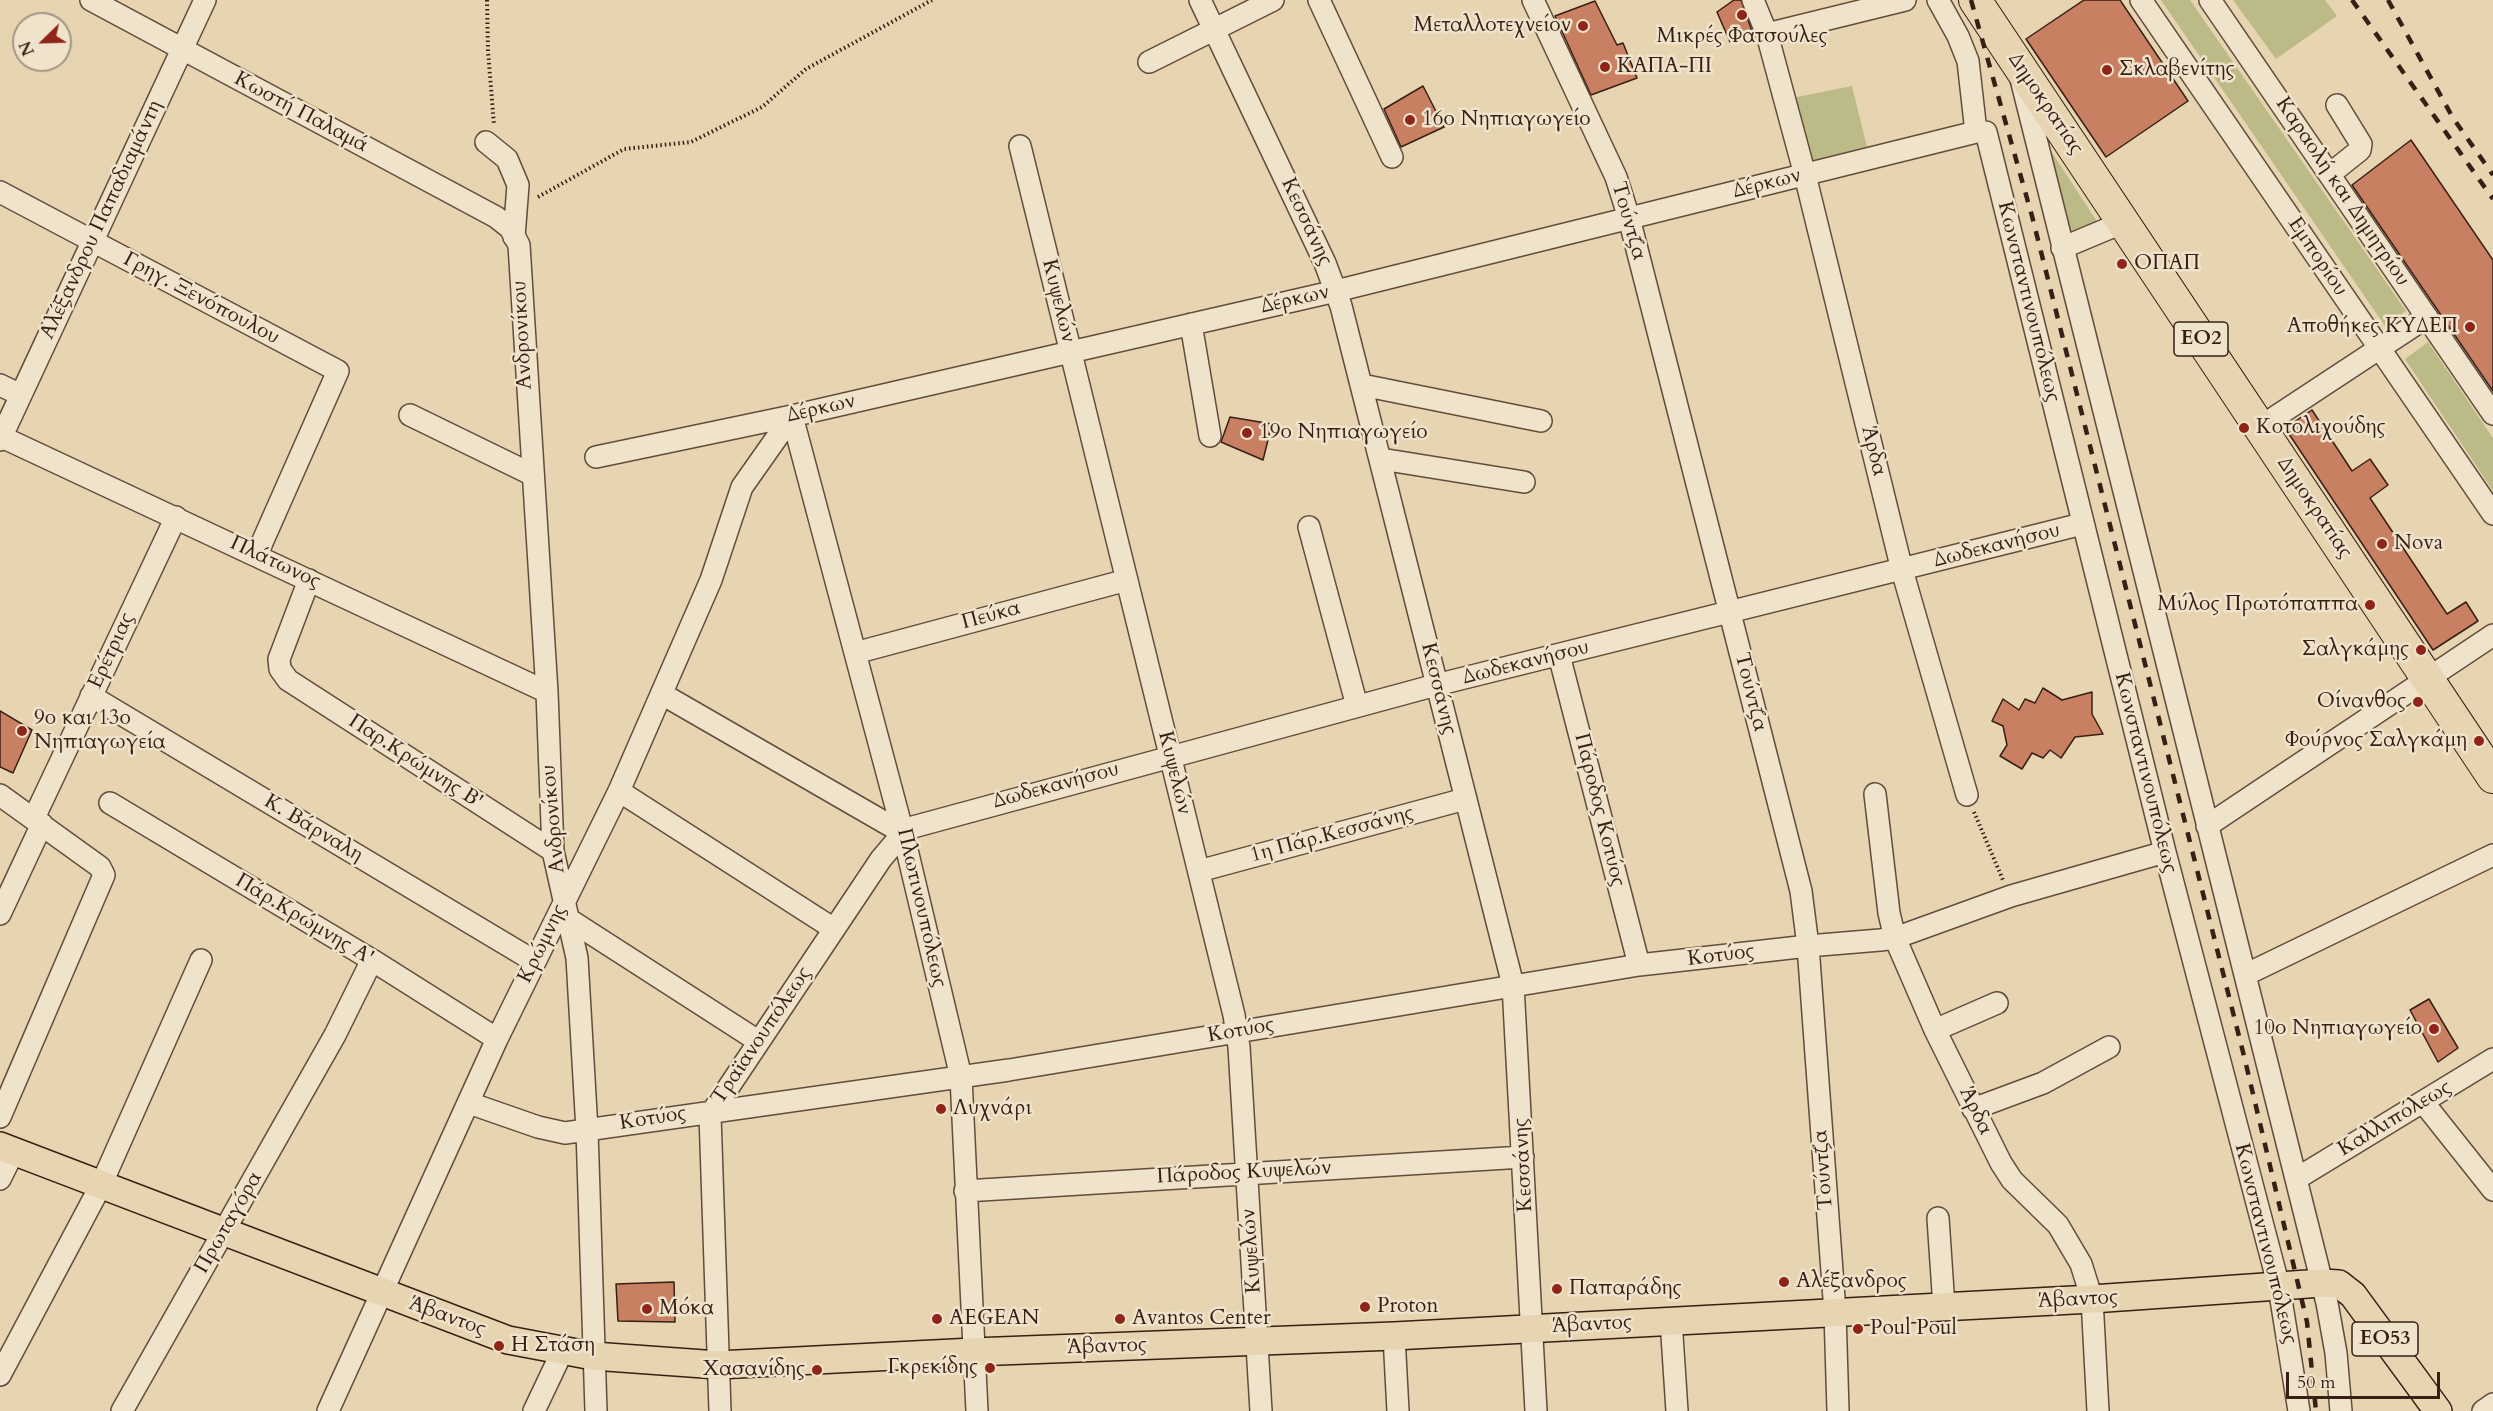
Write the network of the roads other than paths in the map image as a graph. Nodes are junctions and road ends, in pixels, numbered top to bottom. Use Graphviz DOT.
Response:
graph roads {
  1 [pos="91,0"];
  2 [pos="205,0"];
  3 [pos="1200,0"];
  4 [pos="1273,0"];
  5 [pos="1319,0"];
  6 [pos="1533,0"];
  7 [pos="1753,0"];
  8 [pos="1905,0"];
  9 [pos="1938,0"];
  10 [pos="1975,0"];
  11 [pos="2141,0"];
  12 [pos="2210,0"];
  13 [pos="1214,29"];
  14 [pos="1767,34"];
  15 [pos="182,49"];
  16 [pos="2016,61"];
  17 [pos="1149,62"];
  18 [pos="2337,105"];
  19 [pos="1982,134"];
  20 [pos="1020,146"];
  21 [pos="491,147"];
  22 [pos="1392,157"];
  23 [pos="2330,174"];
  24 [pos="1805,175"];
  25 [pos="0,192"];
  26 [pos="1629,218"];
  27 [pos="2124,222"];
  28 [pos="514,226"];
  29 [pos="92,241"];
  30 [pos="2062,248"];
  31 [pos="1336,291"];
  32 [pos="2427,317"];
  33 [pos="1191,324"];
  34 [pos="2379,348"];
  35 [pos="1071,352"];
  36 [pos="0,385"];
  37 [pos="1362,385"];
  38 [pos="21,395"];
  39 [pos="2493,414"];
  40 [pos="410,415"];
  41 [pos="792,416"];
  42 [pos="1541,421"];
  43 [pos="2260,427"];
  44 [pos="1210,436"];
  45 [pos="1,439"];
  46 [pos="596,457"];
  47 [pos="1381,459"];
  48 [pos="531,474"];
  49 [pos="1524,482"];
  50 [pos="2493,514"];
  51 [pos="176,517"];
  52 [pos="2082,525"];
  53 [pos="1309,527"];
  54 [pos="257,554"];
  55 [pos="1902,570"];
  56 [pos="309,580"];
  57 [pos="1126,580"];
  58 [pos="1730,614"];
  59 [pos="2493,635"];
  60 [pos="855,652"];
  61 [pos="1559,655"];
  62 [pos="2427,678"];
  63 [pos="1436,685"];
  64 [pos="547,692"];
  65 [pos="662,694"];
  66 [pos="91,696"];
  67 [pos="1357,706"];
  68 [pos="1170,756"];
  69 [pos="2493,777"];
  70 [pos="619,791"];
  71 [pos="1875,794"];
  72 [pos="0,795"];
  73 [pos="1967,795"];
  74 [pos="1465,799"];
  75 [pos="110,803"];
  76 [pos="38,821"];
  77 [pos="2208,826"];
  78 [pos="903,833"];
  79 [pos="553,851"];
  80 [pos="2165,852"];
  81 [pos="2493,855"];
  82 [pos="1199,871"];
  83 [pos="567,911"];
  84 [pos="0,914"];
  85 [pos="834,929"];
  86 [pos="1894,938"];
  87 [pos="1808,946"];
  88 [pos="201,960"];
  89 [pos="372,960"];
  90 [pos="534,961"];
  91 [pos="1639,965"];
  92 [pos="2245,975"];
  93 [pos="1513,985"];
  94 [pos="1997,1004"];
  95 [pos="1935,1030"];
  96 [pos="1237,1032"];
  97 [pos="496,1039"];
  98 [pos="758,1041"];
  99 [pos="2109,1047"];
  100 [pos="2493,1059"];
  101 [pos="961,1077"];
  102 [pos="2423,1102"];
  103 [pos="469,1103"];
  104 [pos="712,1110"];
  105 [pos="1973,1110"];
  106 [pos="0,1117"];
  107 [pos="587,1130"];
  108 [pos="7,1148"];
  109 [pos="1524,1157"];
  110 [pos="1246,1173"];
  111 [pos="0,1179"];
  112 [pos="2296,1179"];
  113 [pos="101,1185"];
  114 [pos="2493,1190"];
  115 [pos="964,1191"];
  116 [pos="1938,1218"];
  117 [pos="223,1231"];
  118 [pos="2322,1283"];
  119 [pos="2279,1287"];
  120 [pos="383,1294"];
  121 [pos="2092,1299"];
  122 [pos="1944,1307"];
  123 [pos="1834,1312"];
  124 [pos="1671,1320"];
  125 [pos="1533,1328"];
  126 [pos="1394,1336"];
  127 [pos="1258,1342"];
  128 [pos="562,1352"];
  129 [pos="973,1352"];
  130 [pos="593,1356"];
  131 [pos="718,1365"];
  132 [pos="0,1375"];
  133 [pos="2493,1404"];
  134 [pos="122,1411"];
  135 [pos="328,1411"];
  136 [pos="534,1411"];
  137 [pos="596,1411"];
  138 [pos="720,1411"];
  139 [pos="977,1411"];
  140 [pos="1261,1411"];
  141 [pos="1398,1411"];
  142 [pos="1536,1411"];
  143 [pos="1677,1411"];
  144 [pos="1838,1411"];
  145 [pos="2098,1411"];
  146 [pos="2299,1411"];
  147 [pos="2341,1411"];
  148 [pos="2438,1411"];
  149 [pos="2483,1411"];
  1 -- 15 [label="street, Κωστή Παλαμά"];
  2 -- 15 [label="street, Αλέξανδρου Παπαδιαμάντη"];
  3 -- 13 [label="street, Κεσσάνης"];
  4 -- 13 [label="street"];
  5 -- 22 [label="street"];
  6 -- 26 [label="street, Τούντζα"];
  7 -- 14 [label="street, Άρδα"];
  8 -- 14 [label="street"];
  9 -- 19 [label="street, Κωνσταντινουπόλεως"];
  10 -- 16 [label="highway, Δημοκρατίας / ΕΟ2"];
  11 -- 34 [label="street, Εμπορίου"];
  12 -- 23 [label="street, Καραολή και Δημητρίου"];
  13 -- 17 [label="street"];
  13 -- 31 [label="street, Κεσσάνης"];
  14 -- 24 [label="street, Άρδα"];
  15 -- 28 [label="street, Κωστή Παλαμά"];
  15 -- 29 [label="street, Αλέξανδρου Παπαδιαμάντη"];
  16 -- 27 [label="highway, Δημοκρατίας / ΕΟ2"];
  16 -- 30 [label="street"];
  18 -- 23 [label="street"];
  19 -- 24 [label="street, Δέρκων"];
  19 -- 52 [label="street, Κωνσταντινουπόλεως"];
  20 -- 35 [label="street, Κυψελών"];
  21 -- 28 [label="street, Ανδρονίκου"];
  23 -- 32 [label="street, Καραολή και Δημητρίου"];
  24 -- 26 [label="street, Δέρκων"];
  24 -- 55 [label="street, Άρδα"];
  25 -- 29 [label="street, Γρηγ. Ξενόπουλου"];
  26 -- 31 [label="street, Δέρκων"];
  26 -- 58 [label="street, Τούντζα"];
  27 -- 30 [label="street"];
  27 -- 43 [label="highway, Δημοκρατίας / ΕΟ2"];
  28 -- 48 [label="street, Ανδρονίκου"];
  29 -- 38 [label="street, Αλέξανδρου Παπαδιαμάντη"];
  29 -- 54 [label="street, Γρηγ. Ξενόπουλου"];
  30 -- 77 [label="street"];
  31 -- 33 [label="street, Δέρκων"];
  31 -- 37 [label="street, Κεσσάνης"];
  32 -- 34 [label="street"];
  32 -- 39 [label="street, Καραολή και Δημητρίου"];
  33 -- 35 [label="street, Δέρκων"];
  33 -- 44 [label="street"];
  34 -- 43 [label="street"];
  34 -- 50 [label="street, Εμπορίου"];
  35 -- 41 [label="street, Δέρκων"];
  35 -- 57 [label="street, Κυψελών"];
  36 -- 38 [label="street"];
  37 -- 42 [label="street"];
  37 -- 47 [label="street, Κεσσάνης"];
  38 -- 45 [label="street, Αλέξανδρου Παπαδιαμάντη"];
  40 -- 48 [label="street"];
  41 -- 46 [label="street, Δέρκων"];
  41 -- 60 [label="street, Πλωτινουπόλεως"];
  41 -- 65 [label="street, Κρώμνης"];
  43 -- 62 [label="highway, Δημοκρατίας / ΕΟ2"];
  45 -- 51 [label="street, Πλάτωνος"];
  47 -- 49 [label="street"];
  47 -- 63 [label="street, Κεσσάνης"];
  48 -- 64 [label="street, Ανδρονίκου"];
  51 -- 54 [label="street, Πλάτωνος"];
  51 -- 66 [label="street, Ερέτριας"];
  52 -- 55 [label="street, Δωδεκανήσου"];
  52 -- 80 [label="street, Κωνσταντινουπόλεως"];
  53 -- 67 [label="street"];
  54 -- 56 [label="street, Πλάτωνος"];
  55 -- 58 [label="street, Δωδεκανήσου"];
  55 -- 73 [label="street, Άρδα"];
  56 -- 64 [label="street, Πλάτωνος"];
  56 -- 79 [label="street, Παρ.Κρώμνης Β'"];
  57 -- 60 [label="street, Πεύκα"];
  57 -- 68 [label="street, Κυψελών"];
  58 -- 61 [label="street, Δωδεκανήσου"];
  58 -- 87 [label="street, Τούντζα"];
  59 -- 62 [label="street"];
  60 -- 78 [label="street, Πλωτινουπόλεως"];
  61 -- 63 [label="street, Δωδεκανήσου"];
  61 -- 91 [label="street, Πάροδος Κοτύος"];
  62 -- 69 [label="highway, Δημοκρατίας / ΕΟ2"];
  62 -- 77 [label="street"];
  63 -- 67 [label="street, Δωδεκανήσου"];
  63 -- 74 [label="street, Κεσσάνης"];
  64 -- 79 [label="street, Ανδρονίκου"];
  65 -- 70 [label="street, Κρώμνης"];
  65 -- 78 [label="street"];
  66 -- 76 [label="street, Ερέτριας"];
  66 -- 90 [label="street, Κ. Βάρναλη"];
  67 -- 68 [label="street, Δωδεκανήσου"];
  68 -- 78 [label="street, Δωδεκανήσου"];
  68 -- 82 [label="street, Κυψελών"];
  70 -- 83 [label="street, Κρώμνης"];
  70 -- 85 [label="street"];
  71 -- 86 [label="street, Άρδα"];
  72 -- 76 [label="street"];
  74 -- 82 [label="street, 1η Πάρ.Κεσσάνης"];
  74 -- 93 [label="street, Κεσσάνης"];
  75 -- 89 [label="street, Πάρ.Κρώμνης Α'"];
  76 -- 84 [label="street, Ερέτριας"];
  76 -- 106 [label="street"];
  77 -- 92 [label="street"];
  78 -- 85 [label="street, Τραϊανουπόλεως"];
  78 -- 101 [label="street, Πλωτινουπόλεως"];
  79 -- 83 [label="street, Ανδρονίκου"];
  80 -- 86 [label="street, Κοτύος"];
  80 -- 119 [label="street, Κωνσταντινουπόλεως"];
  81 -- 92 [label="street"];
  82 -- 96 [label="street, Κυψελών"];
  83 -- 90 [label="street, Κρώμνης"];
  83 -- 98 [label="street"];
  83 -- 107 [label="street, Ανδρονίκου"];
  85 -- 98 [label="street, Τραϊανουπόλεως"];
  86 -- 87 [label="street, Κοτύος"];
  86 -- 95 [label="street, Άρδα"];
  87 -- 91 [label="street, Κοτύος"];
  87 -- 123 [label="street, Τούντζα"];
  88 -- 113 [label="street"];
  89 -- 97 [label="street, Πάρ.Κρώμνης Α'"];
  89 -- 117 [label="street, Πρωταγόρα"];
  90 -- 97 [label="street, Κρώμνης"];
  91 -- 93 [label="street, Κοτύος"];
  92 -- 112 [label="street"];
  93 -- 96 [label="street, Κοτύος"];
  93 -- 109 [label="street, Κεσσάνης"];
  94 -- 95 [label="street"];
  95 -- 105 [label="street, Άρδα"];
  96 -- 101 [label="street, Κοτύος"];
  96 -- 110 [label="street, Κυψελών"];
  97 -- 103 [label="street, Κρώμνης"];
  98 -- 104 [label="street, Τραϊανουπόλεως"];
  99 -- 105 [label="street"];
  100 -- 102 [label="street, Καλλιπόλεως"];
  101 -- 104 [label="street, Κοτύος"];
  101 -- 115 [label="street, Πλωτινουπόλεως"];
  102 -- 112 [label="street, Καλλιπόλεως"];
  102 -- 114 [label="street"];
  103 -- 107 [label="street, Κοτύος"];
  103 -- 120 [label="street, Κρώμνης"];
  104 -- 107 [label="street, Κοτύος"];
  104 -- 131 [label="street, Τραϊανουπόλεως"];
  105 -- 121 [label="street, Άρδα"];
  107 -- 130 [label="street, Ανδρονίκου"];
  108 -- 111 [label="street"];
  108 -- 113 [label="main road, Άβαντος / ΕΟ53"];
  109 -- 110 [label="street, Πάροδος Κυψελών"];
  109 -- 125 [label="street, Κεσσάνης"];
  110 -- 115 [label="street, Πάροδος Κυψελών"];
  110 -- 127 [label="street, Κυψελών"];
  112 -- 118 [label="street"];
  113 -- 117 [label="main road, Άβαντος / ΕΟ53"];
  113 -- 132 [label="street"];
  115 -- 129 [label="street, Πλωτινουπόλεως"];
  116 -- 122 [label="street"];
  117 -- 120 [label="main road, Άβαντος / ΕΟ53"];
  117 -- 134 [label="street, Πρωταγόρα"];
  118 -- 119 [label="main road, Άβαντος / ΕΟ53"];
  118 -- 147 [label="street"];
  118 -- 148 [label="main road, ΕΟ53"];
  119 -- 121 [label="main road, Άβαντος / ΕΟ53"];
  119 -- 146 [label="street, Κωνσταντινουπόλεως"];
  120 -- 128 [label="main road, Άβαντος / ΕΟ53"];
  120 -- 135 [label="street, Κρώμνης"];
  121 -- 122 [label="main road, Άβαντος / ΕΟ53"];
  121 -- 145 [label="street, Άρδα"];
  122 -- 123 [label="main road, Άβαντος / ΕΟ53"];
  123 -- 124 [label="main road, Άβαντος / ΕΟ53"];
  123 -- 144 [label="street, Τούντζα"];
  124 -- 125 [label="main road, Άβαντος / ΕΟ53"];
  124 -- 143 [label="street"];
  125 -- 126 [label="main road, Άβαντος / ΕΟ53"];
  125 -- 142 [label="street, Κεσσάνης"];
  126 -- 127 [label="main road, Άβαντος / ΕΟ53"];
  126 -- 141 [label="street"];
  127 -- 129 [label="main road, Άβαντος / ΕΟ53"];
  127 -- 140 [label="street, Κυψελών"];
  128 -- 130 [label="main road, Άβαντος / ΕΟ53"];
  128 -- 136 [label="street"];
  129 -- 131 [label="main road, Άβαντος / ΕΟ53"];
  129 -- 139 [label="street, Πλωτινουπόλεως"];
  130 -- 131 [label="main road, Άβαντος / ΕΟ53"];
  130 -- 137 [label="street, Ανδρονίκου"];
  131 -- 138 [label="street, Τραϊανουπόλεως"];
  133 -- 149 [label="street"];
}
